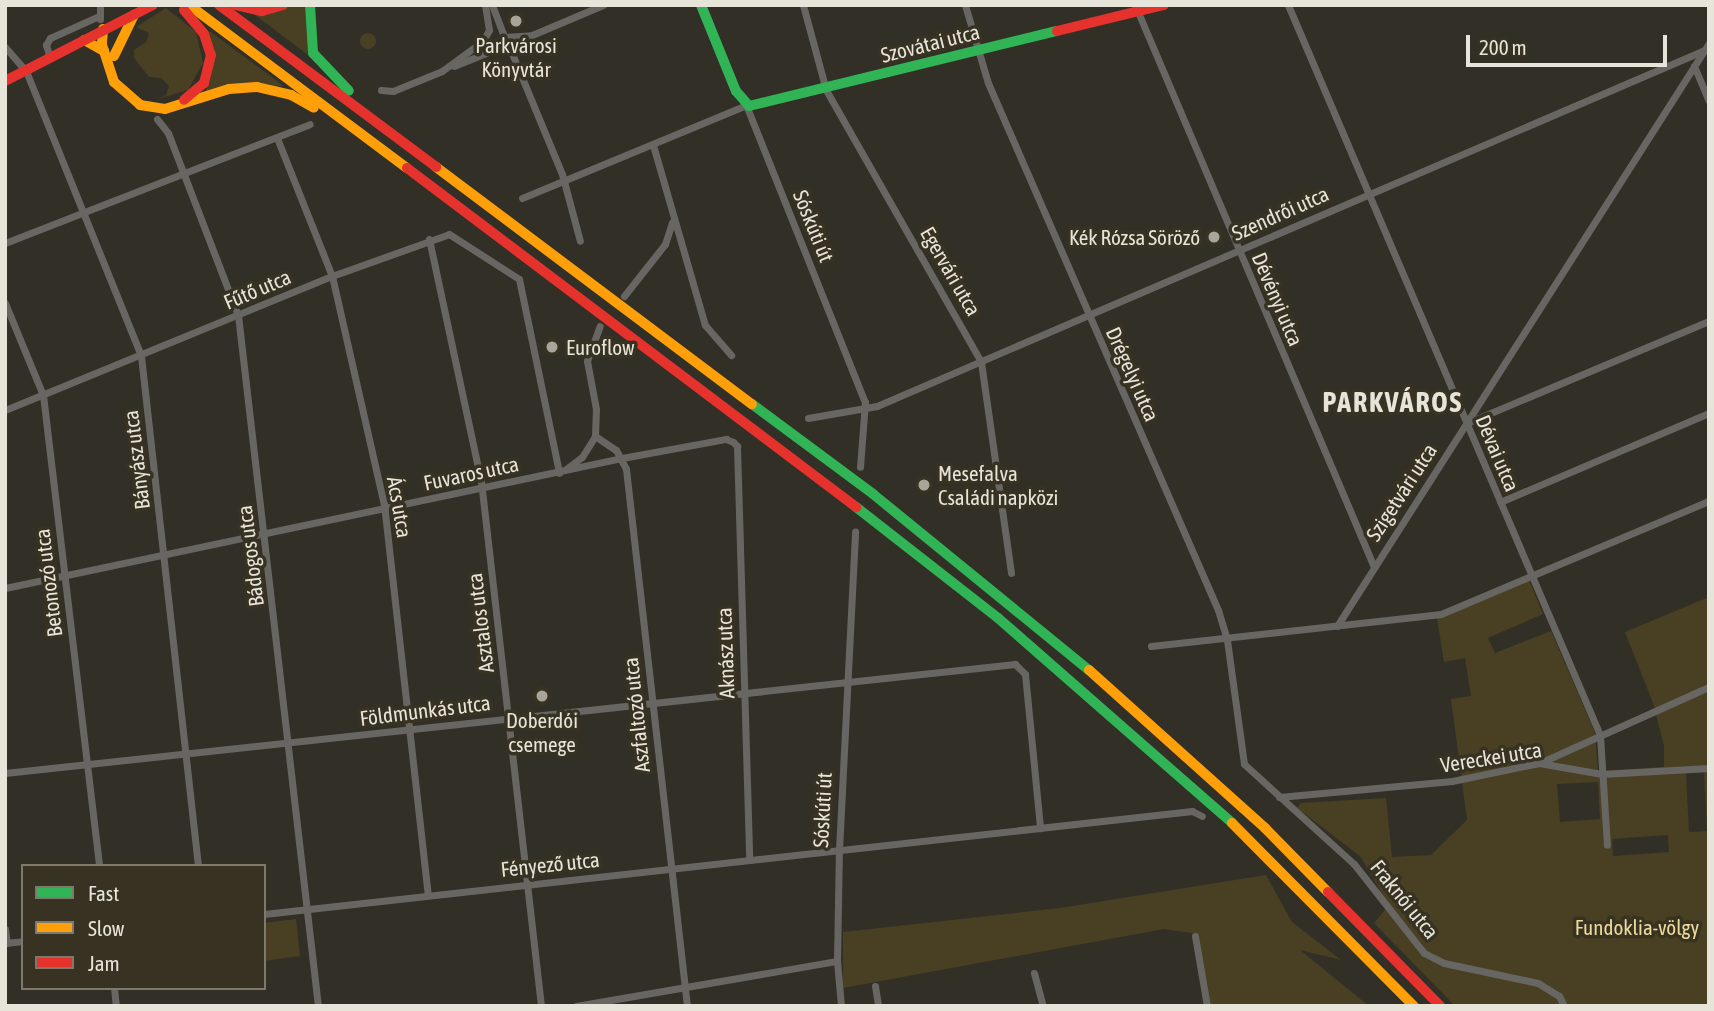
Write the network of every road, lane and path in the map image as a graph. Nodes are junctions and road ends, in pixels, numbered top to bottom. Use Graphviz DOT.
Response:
graph roads {
  1 [pos="100,5"];
  2 [pos="153,5"];
  3 [pos="179,5"];
  4 [pos="189,5"];
  5 [pos="219,5"];
  6 [pos="235,5"];
  7 [pos="283,5"];
  8 [pos="310,5"];
  9 [pos="485,5"];
  10 [pos="492,5"];
  11 [pos="603,5"];
  12 [pos="701,5"];
  13 [pos="803,5"];
  14 [pos="965,5"];
  15 [pos="1164,5"];
  16 [pos="1288,5"];
  17 [pos="1136,9"];
  18 [pos="134,15"];
  19 [pos="99,16"];
  20 [pos="103,29"];
  21 [pos="489,30"];
  22 [pos="503,34"];
  23 [pos="532,35"];
  24 [pos="84,40"];
  25 [pos="483,41"];
  26 [pos="503,46"];
  27 [pos="5,47"];
  28 [pos="1707,47"];
  29 [pos="491,51"];
  30 [pos="977,51"];
  31 [pos="109,54"];
  32 [pos="50,58"];
  33 [pos="1694,66"];
  34 [pos="450,67"];
  35 [pos="26,71"];
  36 [pos="5,81"];
  37 [pos="381,90"];
  38 [pos="826,90"];
  39 [pos="1709,101"];
  40 [pos="746,105"];
  41 [pos="157,119"];
  42 [pos="310,124"];
  43 [pos="384,127"];
  44 [pos="277,138"];
  45 [pos="653,145"];
  46 [pos="378,146"];
  47 [pos="184,172"];
  48 [pos="564,181"];
  49 [pos="1366,194"];
  50 [pos="522,198"];
  51 [pos="83,212"];
  52 [pos="672,220"];
  53 [pos="429,239"];
  54 [pos="580,241"];
  55 [pos="5,243"];
  56 [pos="1236,251"];
  57 [pos="332,276"];
  58 [pos="624,296"];
  59 [pos="5,303"];
  60 [pos="238,315"];
  61 [pos="1088,316"];
  62 [pos="1709,321"];
  63 [pos="600,326"];
  64 [pos="731,355"];
  65 [pos="141,356"];
  66 [pos="981,362"];
  67 [pos="43,395"];
  68 [pos="866,409"];
  69 [pos="5,410"];
  70 [pos="1709,413"];
  71 [pos="808,418"];
  72 [pos="1467,423"];
  73 [pos="595,436"];
  74 [pos="737,446"];
  75 [pos="622,458"];
  76 [pos="860,467"];
  77 [pos="559,473"];
  78 [pos="482,488"];
  79 [pos="1709,501"];
  80 [pos="1500,502"];
  81 [pos="385,509"];
  82 [pos="855,531"];
  83 [pos="266,534"];
  84 [pos="165,555"];
  85 [pos="1374,567"];
  86 [pos="1011,573"];
  87 [pos="65,575"];
  88 [pos="1531,577"];
  89 [pos="5,588"];
  90 [pos="1337,626"];
  91 [pos="1227,640"];
  92 [pos="1150,646"];
  93 [pos="848,681"];
  94 [pos="1709,687"];
  95 [pos="744,692"];
  96 [pos="652,702"];
  97 [pos="509,718"];
  98 [pos="410,730"];
  99 [pos="1600,735"];
  100 [pos="290,743"];
  101 [pos="185,755"];
  102 [pos="1539,763"];
  103 [pos="86,764"];
  104 [pos="1244,764"];
  105 [pos="1709,768"];
  106 [pos="5,772"];
  107 [pos="1602,774"];
  108 [pos="1279,797"];
  109 [pos="1202,816"];
  110 [pos="1040,828"];
  111 [pos="1607,845"];
  112 [pos="839,850"];
  113 [pos="749,860"];
  114 [pos="99,864"];
  115 [pos="198,864"];
  116 [pos="671,869"];
  117 [pos="526,884"];
  118 [pos="428,895"];
  119 [pos="308,910"];
  120 [pos="266,914"];
  121 [pos="5,929"];
  122 [pos="1195,936"];
  123 [pos="6,943"];
  124 [pos="837,961"];
  125 [pos="1034,973"];
  126 [pos="875,986"];
  127 [pos="685,989"];
  128 [pos="318,1006"];
  129 [pos="541,1006"];
  130 [pos="576,1006"];
  131 [pos="687,1006"];
  132 [pos="841,1006"];
  133 [pos="878,1006"];
  134 [pos="1043,1006"];
  135 [pos="1207,1006"];
  136 [pos="1414,1006"];
  137 [pos="1440,1006"];
  138 [pos="1564,1006"];
  1 -- 19 [label="street"];
  2 -- 18 [label="main road"];
  3 -- 31 [label="main road"];
  4 -- 46 [label="main road"];
  5 -- 43 [label="main road"];
  6 -- 7 [label="main road"];
  8 -- 43 [label="main road"];
  9 -- 21 [label="street"];
  10 -- 22 [label="street"];
  11 -- 23 [label="street"];
  12 -- 40 [label="main road, Sóskúti út"];
  13 -- 38 [label="street, Egervári utca"];
  14 -- 30 [label="street, Drégelyi utca"];
  15 -- 17 [label="main road, Szovátai utca"];
  16 -- 49 [label="street, Dévai utca"];
  17 -- 30 [label="main road, Szovátai utca"];
  17 -- 56 [label="street, Dévényi utca"];
  18 -- 20 [label="main road"];
  18 -- 31 [label="main road"];
  19 -- 20 [label="street"];
  19 -- 32 [label="street"];
  20 -- 24 [label="main road"];
  20 -- 31 [label="main road"];
  21 -- 22 [label="street"];
  21 -- 25 [label="street"];
  22 -- 23 [label="street"];
  22 -- 26 [label="street"];
  23 -- 26 [label="street"];
  24 -- 31 [label="main road"];
  24 -- 32 [label="main road"];
  25 -- 29 [label="street"];
  25 -- 34 [label="street"];
  26 -- 29 [label="street"];
  26 -- 48 [label="street"];
  27 -- 35 [label="street, Bányász utca"];
  28 -- 33 [label="street, Szigetvári utca"];
  28 -- 49 [label="street, Szendrői utca"];
  29 -- 34 [label="street"];
  30 -- 38 [label="main road, Szovátai utca"];
  30 -- 61 [label="street, Drégelyi utca"];
  31 -- 46 [label="main road"];
  32 -- 35 [label="main road"];
  33 -- 39 [label="street"];
  33 -- 72 [label="street, Szigetvári utca"];
  34 -- 37 [label="street"];
  35 -- 36 [label="main road"];
  35 -- 51 [label="street, Bányász utca"];
  38 -- 40 [label="main road, Szovátai utca"];
  38 -- 66 [label="street, Egervári utca"];
  40 -- 45 [label="street"];
  40 -- 68 [label="street, Sóskúti út"];
  41 -- 47 [label="street, Bádogos utca"];
  42 -- 44 [label="street"];
  43 -- 137 [label="main road"];
  44 -- 47 [label="street"];
  44 -- 57 [label="street, Ács utca"];
  45 -- 48 [label="street"];
  45 -- 52 [label="street"];
  46 -- 136 [label="main road"];
  47 -- 51 [label="street"];
  47 -- 60 [label="street, Bádogos utca"];
  48 -- 50 [label="street"];
  48 -- 54 [label="street"];
  49 -- 56 [label="street, Szendrői utca"];
  49 -- 72 [label="street, Dévai utca"];
  51 -- 55 [label="street"];
  51 -- 65 [label="street, Bányász utca"];
  52 -- 58 [label="street"];
  52 -- 64 [label="street"];
  53 -- 57 [label="street, Fűtő utca"];
  53 -- 77 [label="street, Fűtő utca"];
  53 -- 78 [label="street, Asztalos utca"];
  56 -- 61 [label="street, Szendrői utca"];
  56 -- 85 [label="street, Dévényi utca"];
  57 -- 60 [label="street, Fűtő utca"];
  57 -- 81 [label="street, Ács utca"];
  59 -- 67 [label="street, Betonozó utca"];
  60 -- 65 [label="street, Fűtő utca"];
  60 -- 83 [label="street, Bádogos utca"];
  61 -- 66 [label="street, Szendrői utca"];
  61 -- 91 [label="street, Drégelyi utca"];
  62 -- 72 [label="street"];
  63 -- 73 [label="street"];
  65 -- 67 [label="street, Fűtő utca"];
  65 -- 84 [label="street, Bányász utca"];
  66 -- 68 [label="street, Szendrői utca"];
  66 -- 86 [label="street, Egervári utca"];
  67 -- 69 [label="street, Fűtő utca"];
  67 -- 87 [label="street, Betonozó utca"];
  68 -- 71 [label="street"];
  68 -- 76 [label="street, Sóskúti út"];
  70 -- 80 [label="street"];
  72 -- 80 [label="street, Dévai utca"];
  72 -- 85 [label="street, Szigetvári utca"];
  73 -- 75 [label="street"];
  73 -- 77 [label="street"];
  74 -- 75 [label="street, Fuvaros utca"];
  74 -- 95 [label="street, Aknász utca"];
  75 -- 77 [label="street, Fuvaros utca"];
  75 -- 96 [label="street, Aszfaltozó utca"];
  77 -- 78 [label="street, Fuvaros utca"];
  78 -- 81 [label="street, Fuvaros utca"];
  78 -- 97 [label="street, Asztalos utca"];
  79 -- 88 [label="street"];
  80 -- 88 [label="street, Dévai utca"];
  81 -- 83 [label="street, Fuvaros utca"];
  81 -- 98 [label="street, Ács utca"];
  82 -- 93 [label="street, Sóskúti út"];
  83 -- 84 [label="street, Fuvaros utca"];
  83 -- 100 [label="street, Bádogos utca"];
  84 -- 87 [label="street, Fuvaros utca"];
  84 -- 101 [label="street, Bányász utca"];
  85 -- 90 [label="street, Szigetvári utca"];
  87 -- 89 [label="street, Fuvaros utca"];
  87 -- 103 [label="street, Betonozó utca"];
  88 -- 90 [label="street"];
  88 -- 99 [label="street, Dévai utca"];
  90 -- 91 [label="street"];
  91 -- 92 [label="street"];
  91 -- 104 [label="street, Drégelyi utca"];
  93 -- 95 [label="street, Földmunkás utca"];
  93 -- 110 [label="street"];
  93 -- 112 [label="street, Sóskúti út"];
  94 -- 99 [label="street"];
  95 -- 96 [label="street, Földmunkás utca"];
  95 -- 113 [label="street, Aknász utca"];
  96 -- 97 [label="street, Földmunkás utca"];
  96 -- 116 [label="street, Aszfaltozó utca"];
  97 -- 98 [label="street, Földmunkás utca"];
  97 -- 117 [label="street, Asztalos utca"];
  98 -- 100 [label="street, Földmunkás utca"];
  98 -- 118 [label="street, Ács utca"];
  99 -- 102 [label="street"];
  99 -- 107 [label="street, Dévai utca"];
  100 -- 101 [label="street, Földmunkás utca"];
  100 -- 119 [label="street, Bádogos utca"];
  101 -- 103 [label="street, Földmunkás utca"];
  101 -- 115 [label="street, Bányász utca"];
  102 -- 107 [label="street, Vereckei utca"];
  102 -- 108 [label="street, Vereckei utca"];
  103 -- 106 [label="street, Földmunkás utca"];
  103 -- 114 [label="street, Betonozó utca"];
  104 -- 108 [label="street, Fraknói utca"];
  105 -- 107 [label="street, Vereckei utca"];
  107 -- 111 [label="street, Dévai utca"];
  108 -- 138 [label="street, Fraknói utca"];
  109 -- 110 [label="street"];
  110 -- 112 [label="street"];
  112 -- 113 [label="street, Fényező utca"];
  112 -- 124 [label="street, Sóskúti út"];
  113 -- 116 [label="street, Fényező utca"];
  116 -- 117 [label="street, Fényező utca"];
  116 -- 127 [label="street, Aszfaltozó utca"];
  117 -- 118 [label="street, Fényező utca"];
  117 -- 129 [label="street, Asztalos utca"];
  118 -- 119 [label="street, Fényező utca"];
  119 -- 120 [label="street, Fényező utca"];
  119 -- 128 [label="street, Bádogos utca"];
  121 -- 123 [label="street"];
  122 -- 135 [label="street"];
  124 -- 127 [label="street"];
  124 -- 132 [label="street, Sóskúti út"];
  125 -- 134 [label="street"];
  126 -- 133 [label="street"];
  127 -- 130 [label="street"];
  127 -- 131 [label="street, Aszfaltozó utca"];
}
